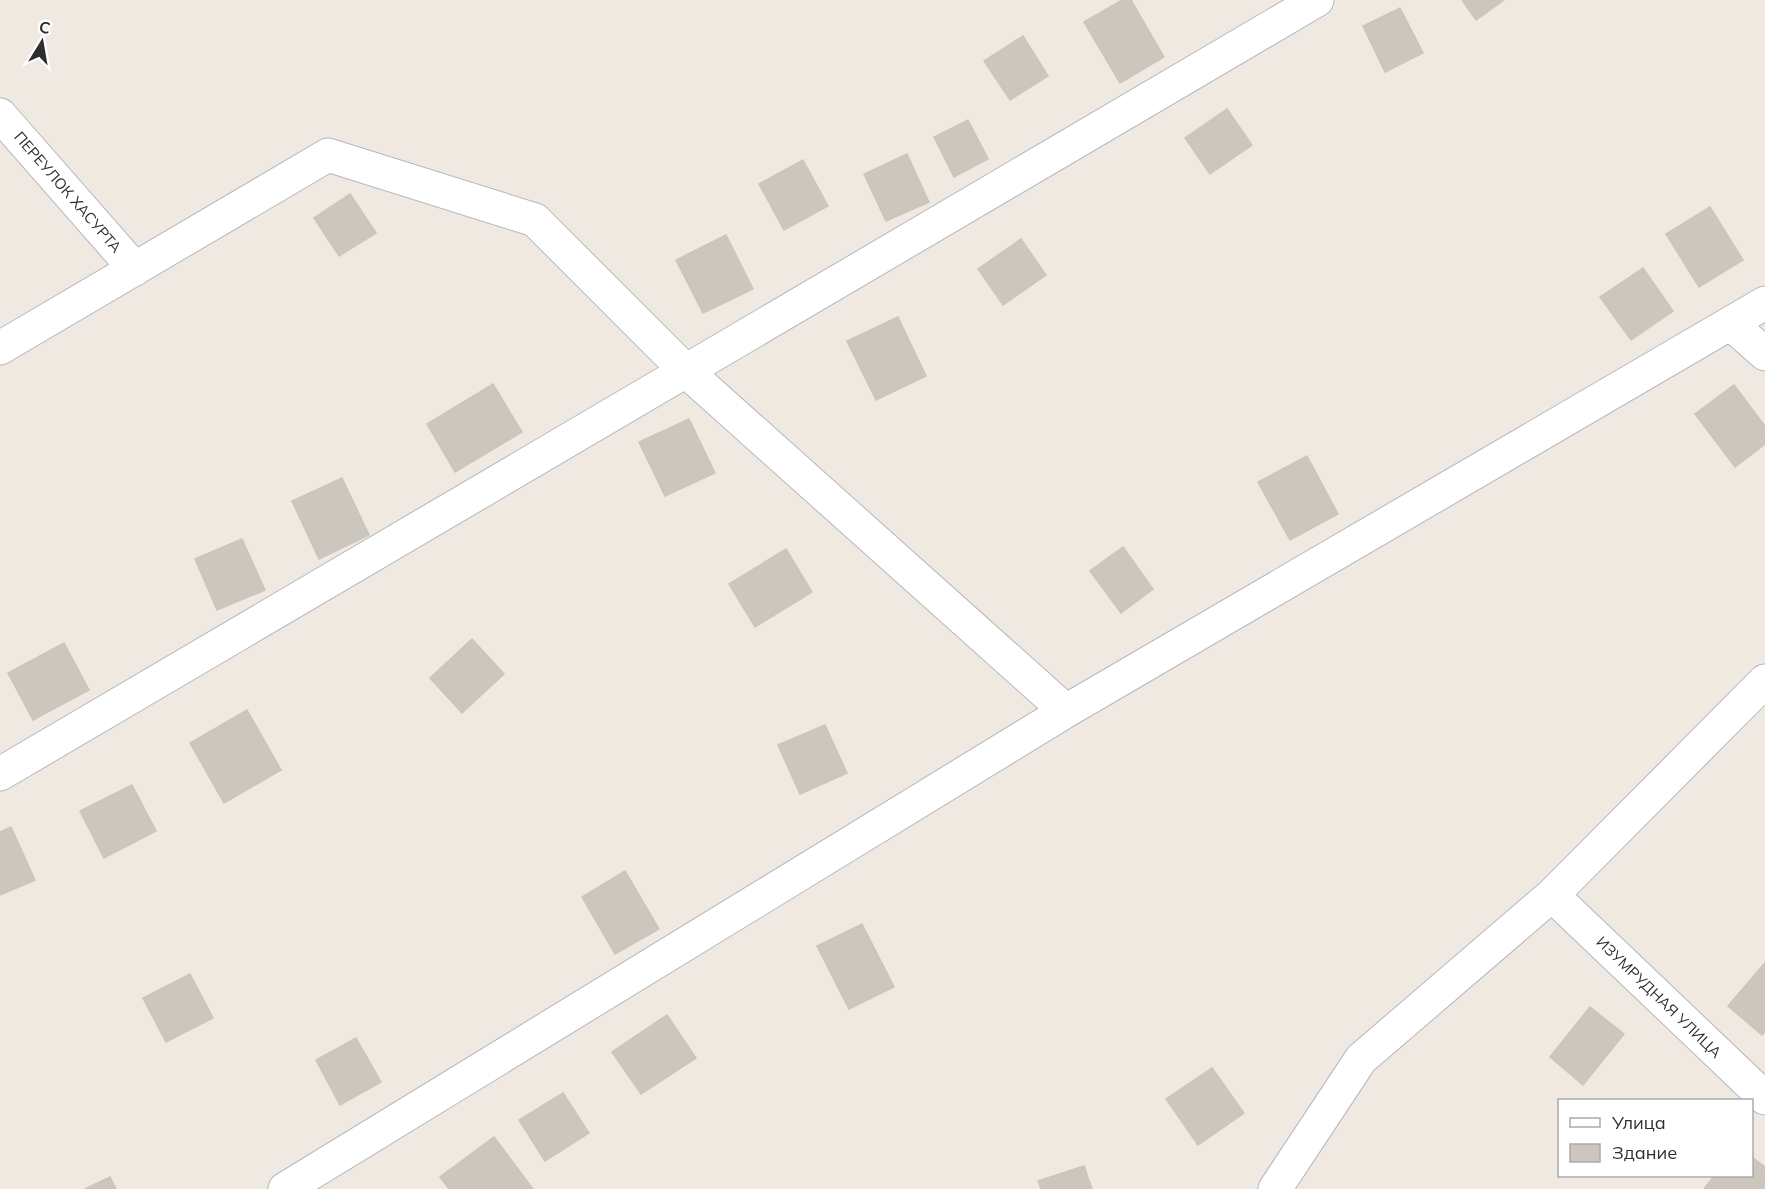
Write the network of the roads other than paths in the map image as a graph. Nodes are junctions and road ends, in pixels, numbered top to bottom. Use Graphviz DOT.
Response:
graph roads {
  1 [pos="1317,0"];
  2 [pos="0,115"];
  3 [pos="135,269"];
  4 [pos="1765,303"];
  5 [pos="1731,324"];
  6 [pos="0,348"];
  7 [pos="1765,354"];
  8 [pos="686,371"];
  9 [pos="1765,681"];
  10 [pos="1066,711"];
  11 [pos="0,774"];
  12 [pos="1552,895"];
  13 [pos="1765,1098"];
  14 [pos="285,1189"];
  15 [pos="1275,1189"];
  1 -- 8 [label="street"];
  2 -- 3 [label="street, ПЕРЕУЛОК ХАСУРТА"];
  3 -- 6 [label="street"];
  3 -- 8 [label="street"];
  4 -- 5 [label="street"];
  5 -- 7 [label="street"];
  5 -- 10 [label="street"];
  8 -- 10 [label="street"];
  8 -- 11 [label="street"];
  9 -- 12 [label="street"];
  10 -- 14 [label="street"];
  12 -- 13 [label="street, ИЗУМРУДНАЯ УЛИЦА"];
  12 -- 15 [label="street"];
}
